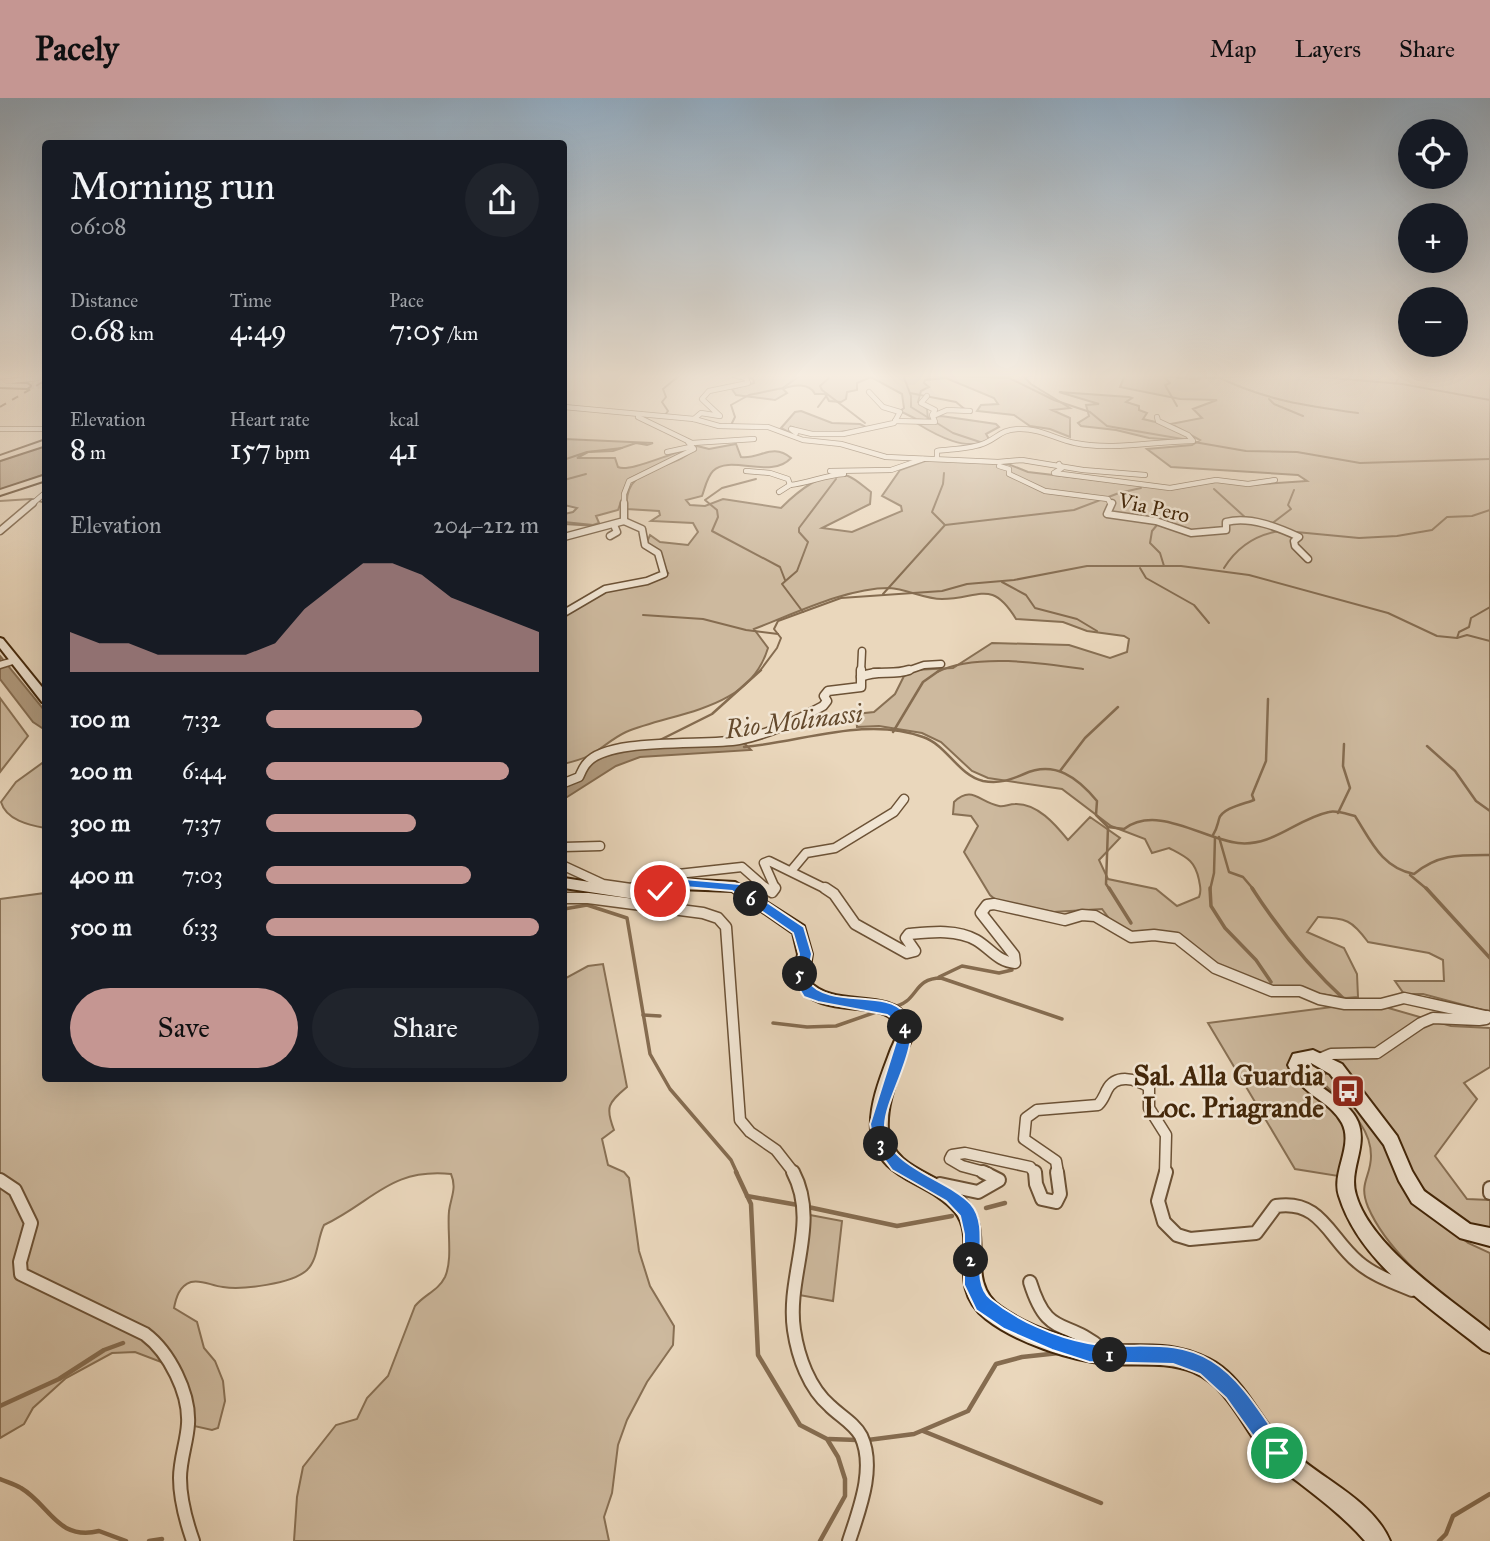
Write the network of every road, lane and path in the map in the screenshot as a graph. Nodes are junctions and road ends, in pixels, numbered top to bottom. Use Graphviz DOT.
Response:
graph roads {
  1 [pos="688,442"];
  2 [pos="825,442"];
  3 [pos="986,442"];
  4 [pos="1073,442"];
  5 [pos="1093,442"];
  6 [pos="1106,442"];
  7 [pos="1158,442"];
  8 [pos="38,448"];
  9 [pos="667,452"];
  10 [pos="0,458"];
  11 [pos="923,458"];
  12 [pos="937,458"];
  13 [pos="986,462"];
  14 [pos="1059,464"];
  15 [pos="746,471"];
  16 [pos="1144,475"];
  17 [pos="42,480"];
  18 [pos="1275,480"];
  19 [pos="790,485"];
  20 [pos="779,492"];
  21 [pos="0,494"];
  22 [pos="42,495"];
  23 [pos="624,521"];
  24 [pos="614,525"];
  25 [pos="0,531"];
  26 [pos="567,536"];
  27 [pos="610,536"];
  28 [pos="1308,559"];
  29 [pos="567,611"];
  30 [pos="1,641"];
  31 [pos="862,651"];
  32 [pos="7,663"];
  33 [pos="942,664"];
  34 [pos="860,677"];
  35 [pos="42,696"];
  36 [pos="567,782"];
  37 [pos="904,799"];
  38 [pos="600,846"];
  39 [pos="567,847"];
  40 [pos="567,866"];
  41 [pos="791,871"];
  42 [pos="567,883"];
  43 [pos="602,886"];
  44 [pos="567,898"];
  45 [pos="1489,1017"];
  46 [pos="1319,1059"];
  47 [pos="0,1180"];
  48 [pos="928,1181"];
  49 [pos="1490,1237"];
  50 [pos="1030,1282"];
  51 [pos="1435,1298"];
  52 [pos="1490,1343"];
  53 [pos="1108,1354"];
  54 [pos="193,1541"];
  55 [pos="849,1541"];
  56 [pos="1379,1541"];
  1 -- 9 [label="street"];
  1 -- 23 [label="street"];
  2 -- 11 [label="street"];
  3 -- 12 [label="street"];
  4 -- 5 [label="street"];
  6 -- 7 [label="street"];
  8 -- 10 [label="main road"];
  11 -- 12 [label="street"];
  11 -- 19 [label="street"];
  12 -- 13 [label="street"];
  13 -- 14 [label="street"];
  13 -- 28 [label="street, Via Pero"];
  14 -- 16 [label="street"];
  14 -- 18 [label="street"];
  15 -- 19 [label="street"];
  17 -- 21 [label="main road"];
  19 -- 20 [label="street"];
  22 -- 25 [label="street"];
  23 -- 24 [label="street"];
  23 -- 29 [label="street"];
  24 -- 26 [label="street"];
  24 -- 27 [label="street"];
  30 -- 32 [label="main road"];
  31 -- 34 [label="street"];
  32 -- 35 [label="main road"];
  33 -- 34 [label="street"];
  34 -- 36 [label="street"];
  37 -- 41 [label="street"];
  38 -- 39 [label="street"];
  40 -- 43 [label="street"];
  41 -- 43 [label="street"];
  41 -- 45 [label="street"];
  42 -- 43 [label="main road"];
  43 -- 48 [label="main road"];
  44 -- 55 [label="street"];
  45 -- 46 [label="street"];
  46 -- 49 [label="main road"];
  46 -- 51 [label="main road"];
  47 -- 54 [label="street"];
  48 -- 51 [label="street"];
  48 -- 53 [label="main road"];
  50 -- 53 [label="street"];
  51 -- 52 [label="main road"];
  53 -- 56 [label="main road"];
}
